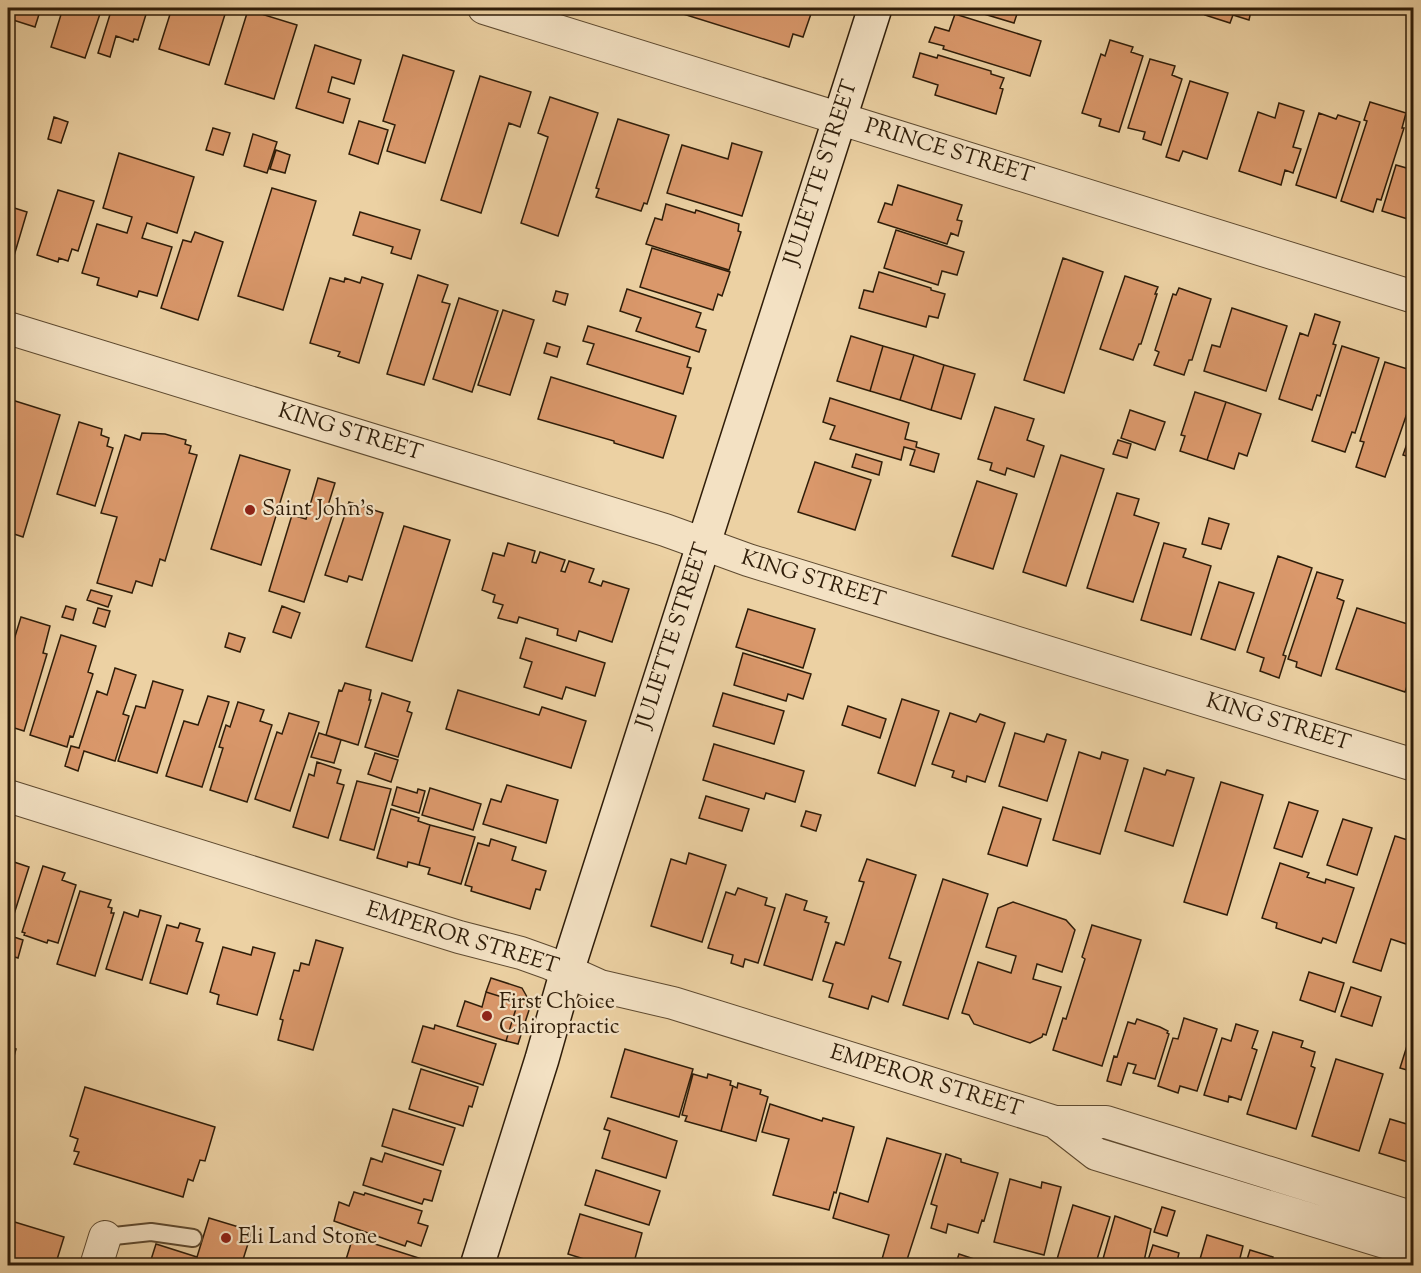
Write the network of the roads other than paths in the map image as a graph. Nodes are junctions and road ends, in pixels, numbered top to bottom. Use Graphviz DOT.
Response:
graph roads {
  1 [pos="484,8"];
  2 [pos="875,8"];
  3 [pos="840,118"];
  4 [pos="1413,297"];
  5 [pos="8,328"];
  6 [pos="704,544"];
  7 [pos="1413,765"];
  8 [pos="8,796"];
  9 [pos="567,971"];
  10 [pos="1055,1122"];
  11 [pos="1413,1218"];
  12 [pos="193,1238"];
  13 [pos="100,1251"];
  14 [pos="1413,1251"];
  15 [pos="477,1266"];
  1 -- 3 [label="street, PRINCE STREET"];
  2 -- 3 [label="main road, JULIETTE STREET"];
  3 -- 4 [label="street, PRINCE STREET"];
  3 -- 6 [label="main road, JULIETTE STREET"];
  5 -- 6 [label="street, KING STREET"];
  6 -- 7 [label="street, KING STREET"];
  6 -- 9 [label="main road, JULIETTE STREET"];
  8 -- 9 [label="street, EMPEROR STREET"];
  9 -- 10 [label="street, EMPEROR STREET"];
  9 -- 15 [label="main road, JULIETTE STREET"];
  10 -- 11 [label="street, EMPEROR STREET"];
  10 -- 14 [label="street, EMPEROR STREET"];
  12 -- 13 [label="lane"];
}
